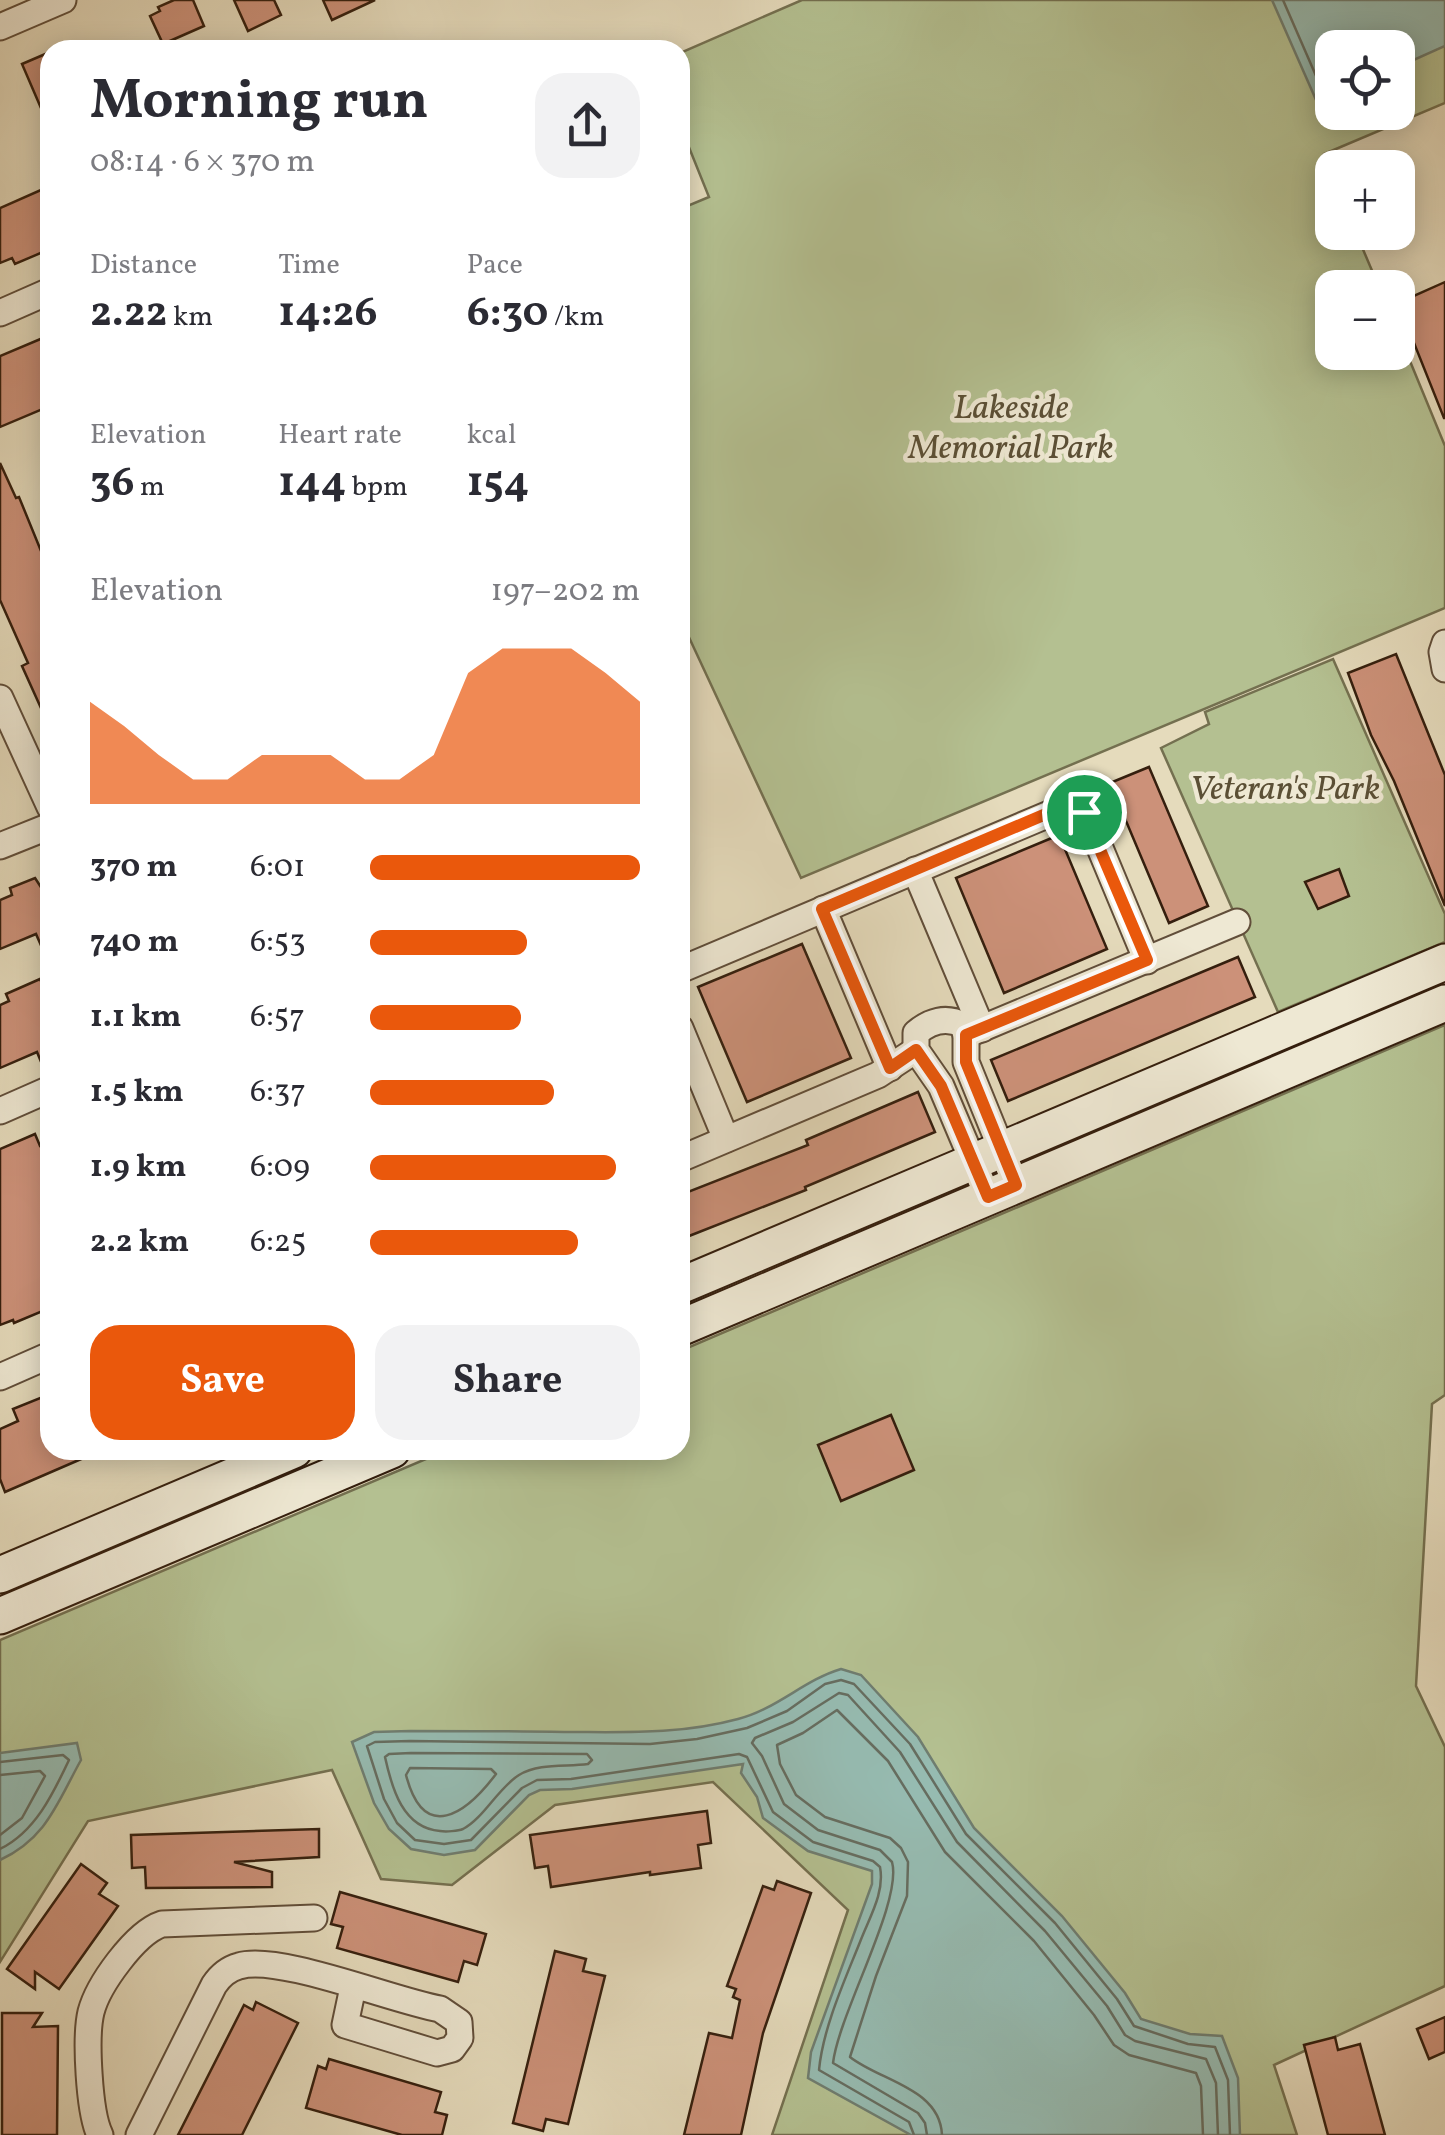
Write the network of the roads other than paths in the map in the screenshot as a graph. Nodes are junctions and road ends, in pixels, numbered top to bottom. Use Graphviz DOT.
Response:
graph roads {
  1 [pos="63,0"];
  2 [pos="0,27"];
  3 [pos="40,295"];
  4 [pos="0,313"];
  5 [pos="1445,642"];
  6 [pos="1445,669"];
  7 [pos="0,698"];
  8 [pos="40,784"];
  9 [pos="40,830"];
  10 [pos="0,846"];
  11 [pos="916,870"];
  12 [pos="822,909"];
  13 [pos="1237,922"];
  14 [pos="1147,960"];
  15 [pos="1445,962"];
  16 [pos="690,966"];
  17 [pos="1445,1003"];
  18 [pos="971,1039"];
  19 [pos="690,1052"];
  20 [pos="923,1060"];
  21 [pos="890,1068"];
  22 [pos="40,1094"];
  23 [pos="0,1111"];
  24 [pos="726,1139"];
  25 [pos="690,1155"];
  26 [pos="987,1156"];
  27 [pos="1002,1191"];
  28 [pos="690,1282"];
  29 [pos="690,1324"];
  30 [pos="40,1360"];
  31 [pos="0,1377"];
  32 [pos="270,1460"];
  33 [pos="368,1460"];
  34 [pos="0,1574"];
  35 [pos="0,1616"];
  36 [pos="284,1918"];
  37 [pos="314,1918"];
  38 [pos="286,1966"];
  39 [pos="353,1987"];
  40 [pos="100,2135"];
  41 [pos="139,2135"];
  1 -- 2 [label="street"];
  3 -- 4 [label="street"];
  5 -- 6 [label="street"];
  7 -- 8 [label="street"];
  9 -- 10 [label="street"];
  11 -- 12 [label="street"];
  11 -- 14 [label="street"];
  11 -- 18 [label="street"];
  12 -- 16 [label="street"];
  12 -- 21 [label="street"];
  13 -- 14 [label="street"];
  14 -- 18 [label="street"];
  15 -- 26 [label="street"];
  17 -- 27 [label="street"];
  18 -- 20 [label="street"];
  18 -- 20 [label="street"];
  18 -- 26 [label="street"];
  19 -- 24 [label="street"];
  20 -- 21 [label="street"];
  20 -- 26 [label="street"];
  21 -- 24 [label="street"];
  22 -- 23 [label="street"];
  24 -- 25 [label="street"];
  26 -- 27 [label="street"];
  26 -- 28 [label="street"];
  27 -- 29 [label="street"];
  30 -- 31 [label="street"];
  32 -- 34 [label="street"];
  33 -- 35 [label="street"];
  36 -- 37 [label="street"];
  36 -- 38 [label="street"];
  36 -- 40 [label="street"];
  38 -- 39 [label="street"];
  38 -- 41 [label="street"];
}
